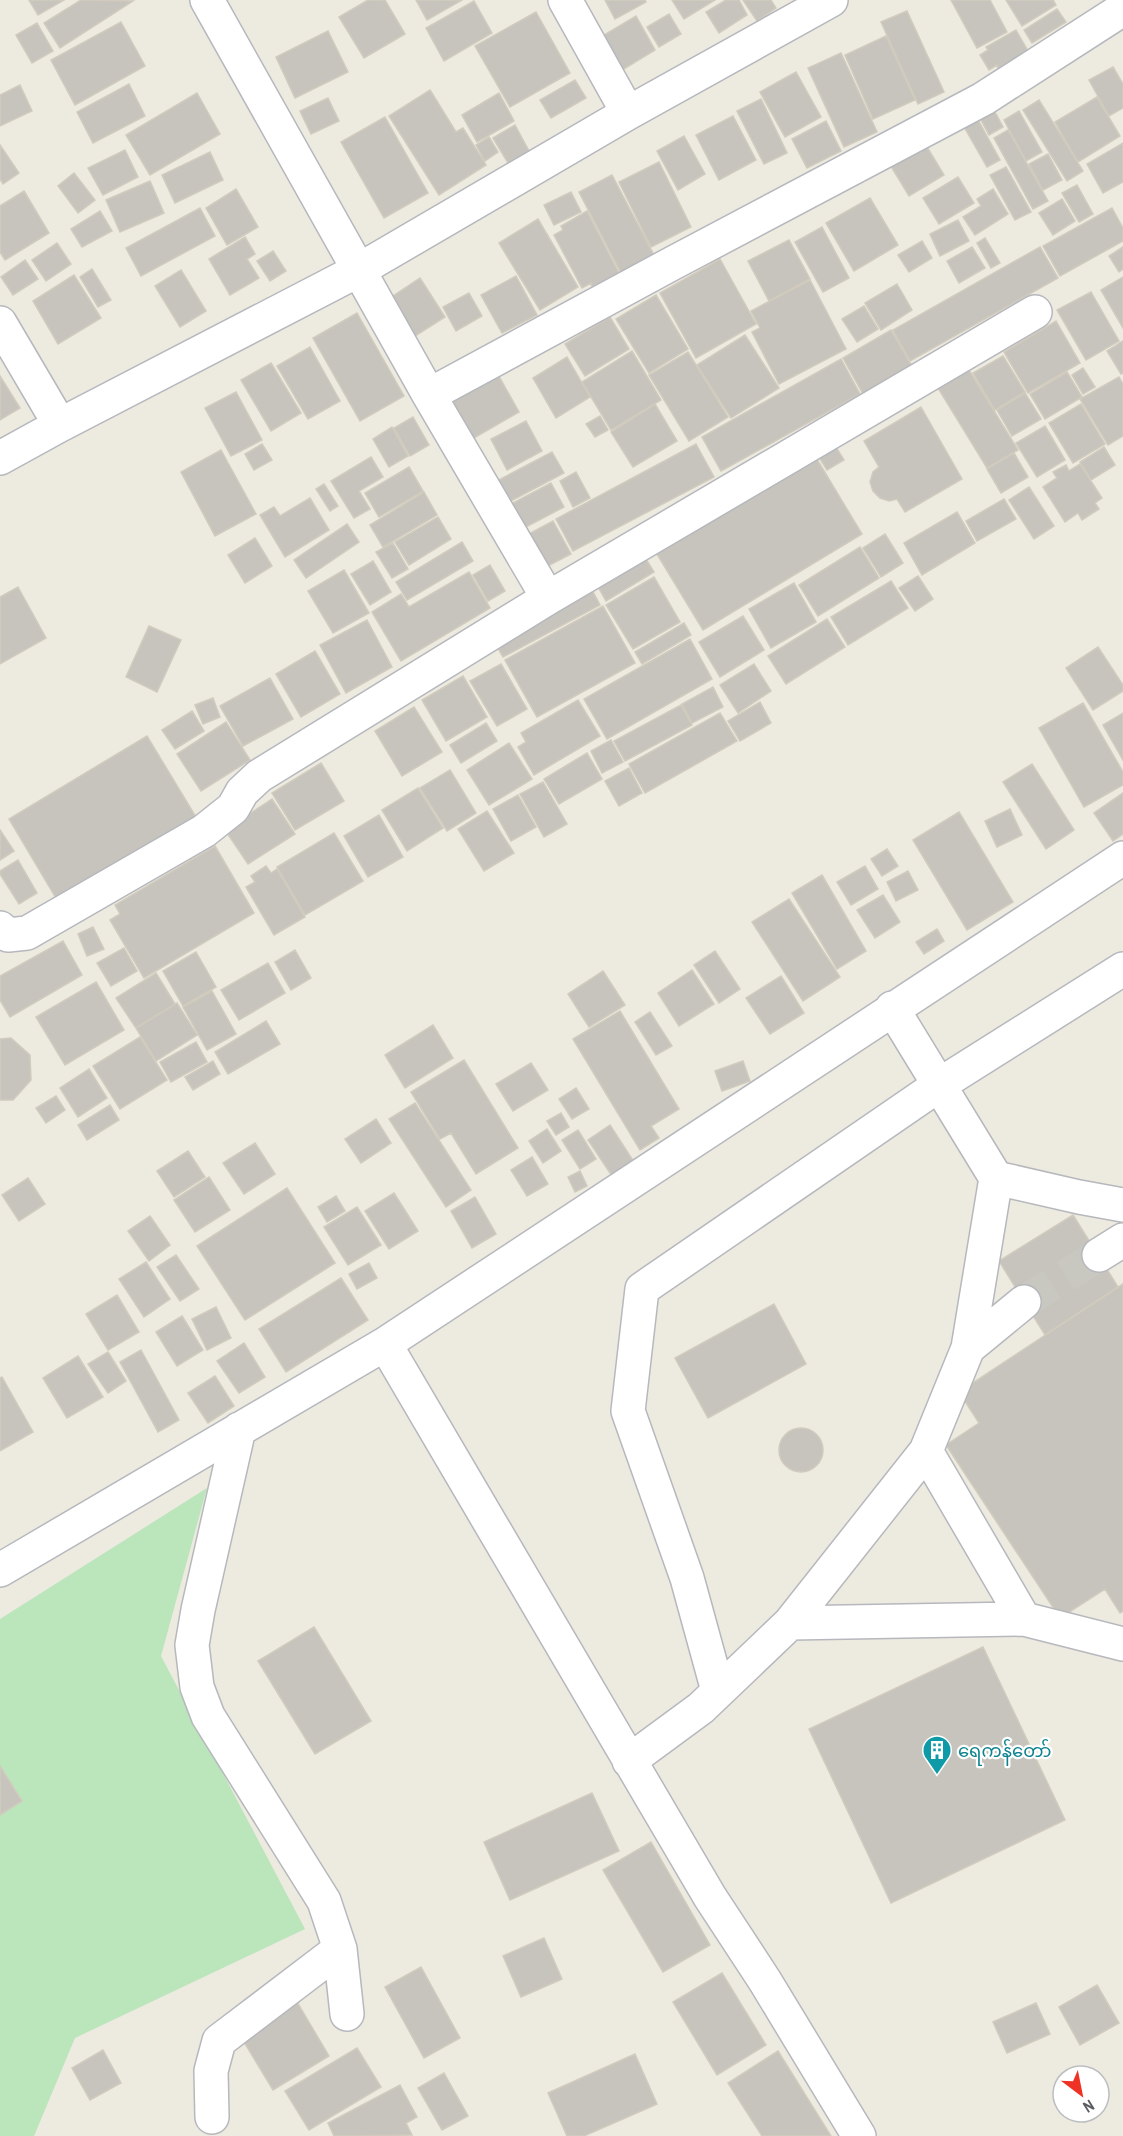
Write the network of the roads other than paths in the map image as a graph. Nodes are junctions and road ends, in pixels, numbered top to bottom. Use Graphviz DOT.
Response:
graph roads {
  1 [pos="207,0"];
  2 [pos="565,0"];
  3 [pos="831,0"];
  4 [pos="1123,9"];
  5 [pos="628,113"];
  6 [pos="359,270"];
  7 [pos="1035,312"];
  8 [pos="0,323"];
  9 [pos="429,395"];
  10 [pos="60,425"];
  11 [pos="0,459"];
  12 [pos="548,598"];
  13 [pos="1123,858"];
  14 [pos="0,928"];
  15 [pos="1123,969"];
  16 [pos="892,1008"];
  17 [pos="939,1084"];
  18 [pos="996,1178"];
  19 [pos="1123,1205"];
  20 [pos="1024,1302"];
  21 [pos="386,1344"];
  22 [pos="968,1348"];
  23 [pos="239,1429"];
  24 [pos="926,1451"];
  25 [pos="0,1570"];
  26 [pos="1024,1619"];
  27 [pos="790,1623"];
  28 [pos="1123,1644"];
  29 [pos="718,1691"];
  30 [pos="629,1761"];
  31 [pos="340,1948"];
  32 [pos="347,2014"];
  33 [pos="212,2117"];
  34 [pos="859,2136"];
  1 -- 6 [label="street"];
  2 -- 5 [label="street"];
  3 -- 5 [label="street"];
  4 -- 9 [label="street"];
  5 -- 6 [label="street"];
  6 -- 9 [label="street"];
  6 -- 10 [label="street"];
  7 -- 12 [label="street"];
  8 -- 10 [label="street"];
  9 -- 12 [label="street"];
  10 -- 11 [label="street"];
  12 -- 14 [label="street"];
  13 -- 16 [label="street"];
  15 -- 17 [label="street"];
  16 -- 17 [label="street"];
  16 -- 21 [label="street"];
  17 -- 18 [label="street"];
  17 -- 29 [label="street"];
  18 -- 19 [label="street"];
  18 -- 22 [label="street"];
  20 -- 22 [label="street"];
  21 -- 23 [label="street"];
  21 -- 30 [label="street"];
  22 -- 24 [label="street"];
  23 -- 25 [label="street"];
  23 -- 31 [label="street"];
  24 -- 26 [label="street"];
  24 -- 27 [label="street"];
  26 -- 27 [label="street"];
  26 -- 28 [label="street"];
  27 -- 29 [label="street"];
  29 -- 30 [label="street"];
  30 -- 34 [label="street"];
  31 -- 32 [label="street"];
  31 -- 33 [label="street"];
}
